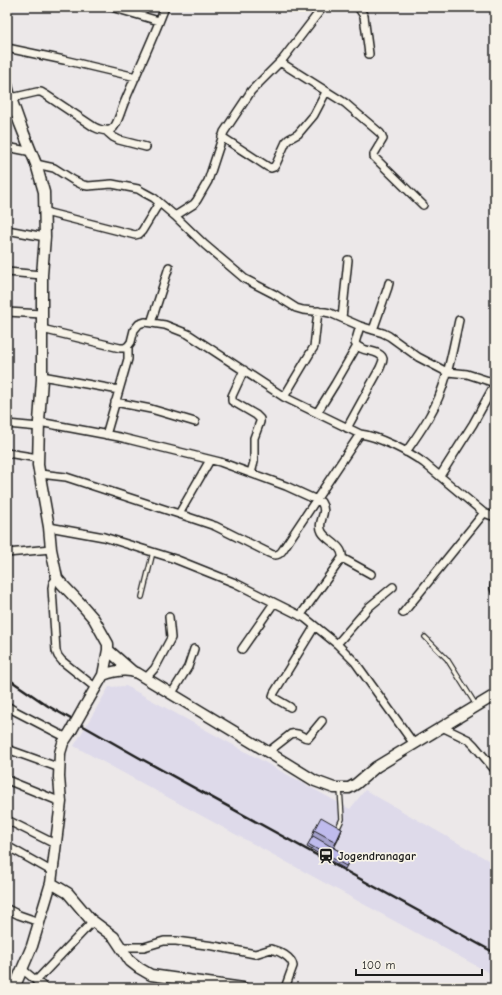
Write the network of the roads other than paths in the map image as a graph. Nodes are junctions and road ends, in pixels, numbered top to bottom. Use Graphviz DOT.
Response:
graph roads {
  1 [pos="111,7"];
  2 [pos="165,7"];
  3 [pos="323,7"];
  4 [pos="358,7"];
  5 [pos="159,21"];
  6 [pos="7,48"];
  7 [pos="369,54"];
  8 [pos="280,62"];
  9 [pos="136,77"];
  10 [pos="7,85"];
  11 [pos="326,92"];
  12 [pos="11,98"];
  13 [pos="105,130"];
  14 [pos="222,137"];
  15 [pos="7,147"];
  16 [pos="146,147"];
  17 [pos="32,152"];
  18 [pos="36,164"];
  19 [pos="159,203"];
  20 [pos="423,205"];
  21 [pos="45,212"];
  22 [pos="175,216"];
  23 [pos="7,230"];
  24 [pos="45,237"];
  25 [pos="348,260"];
  26 [pos="170,267"];
  27 [pos="7,272"];
  28 [pos="42,275"];
  29 [pos="389,283"];
  30 [pos="318,311"];
  31 [pos="7,312"];
  32 [pos="42,314"];
  33 [pos="342,318"];
  34 [pos="459,320"];
  35 [pos="151,323"];
  36 [pos="360,326"];
  37 [pos="42,329"];
  38 [pos="372,330"];
  39 [pos="128,346"];
  40 [pos="357,346"];
  41 [pos="244,370"];
  42 [pos="448,372"];
  43 [pos="42,376"];
  44 [pos="495,384"];
  45 [pos="119,390"];
  46 [pos="284,396"];
  47 [pos="115,402"];
  48 [pos="317,413"];
  49 [pos="195,422"];
  50 [pos="7,424"];
  51 [pos="39,425"];
  52 [pos="347,428"];
  53 [pos="360,434"];
  54 [pos="106,435"];
  55 [pos="406,452"];
  56 [pos="7,453"];
  57 [pos="38,458"];
  58 [pos="210,460"];
  59 [pos="251,473"];
  60 [pos="40,474"];
  61 [pos="440,476"];
  62 [pos="316,500"];
  63 [pos="484,513"];
  64 [pos="179,514"];
  65 [pos="495,517"];
  66 [pos="49,526"];
  67 [pos="51,549"];
  68 [pos="153,552"];
  69 [pos="7,553"];
  70 [pos="342,558"];
  71 [pos="371,574"];
  72 [pos="58,578"];
  73 [pos="495,582"];
  74 [pos="393,587"];
  75 [pos="495,591"];
  76 [pos="142,597"];
  77 [pos="274,603"];
  78 [pos="403,612"];
  79 [pos="300,616"];
  80 [pos="169,617"];
  81 [pos="315,626"];
  82 [pos="425,637"];
  83 [pos="337,644"];
  84 [pos="242,649"];
  85 [pos="108,650"];
  86 [pos="194,650"];
  87 [pos="132,671"];
  88 [pos="103,675"];
  89 [pos="146,678"];
  90 [pos="96,688"];
  91 [pos="172,693"];
  92 [pos="495,695"];
  93 [pos="7,706"];
  94 [pos="477,706"];
  95 [pos="290,708"];
  96 [pos="322,721"];
  97 [pos="442,727"];
  98 [pos="69,734"];
  99 [pos="414,744"];
  100 [pos="7,749"];
  101 [pos="268,752"];
  102 [pos="60,768"];
  103 [pos="495,770"];
  104 [pos="7,780"];
  105 [pos="340,788"];
  106 [pos="61,802"];
  107 [pos="7,820"];
  108 [pos="336,833"];
  109 [pos="55,844"];
  110 [pos="7,846"];
  111 [pos="53,872"];
  112 [pos="52,883"];
  113 [pos="7,909"];
  114 [pos="93,921"];
  115 [pos="39,922"];
  116 [pos="121,947"];
  117 [pos="22,969"];
  118 [pos="36,981"];
  119 [pos="14,988"];
  120 [pos="45,988"];
  121 [pos="241,988"];
  122 [pos="285,988"];
  1 -- 5 [label="street"];
  2 -- 5 [label="street"];
  3 -- 8 [label="street"];
  4 -- 7 [label="street"];
  5 -- 9 [label="street"];
  6 -- 9 [label="street"];
  8 -- 11 [label="street"];
  8 -- 14 [label="street"];
  9 -- 13 [label="street"];
  10 -- 12 [label="main road"];
  11 -- 14 [label="street"];
  11 -- 20 [label="street"];
  12 -- 13 [label="street"];
  12 -- 17 [label="main road"];
  13 -- 16 [label="street"];
  14 -- 22 [label="street"];
  15 -- 17 [label="street"];
  17 -- 18 [label="main road"];
  18 -- 19 [label="street"];
  18 -- 21 [label="main road"];
  19 -- 21 [label="street"];
  19 -- 22 [label="street"];
  21 -- 24 [label="main road"];
  22 -- 30 [label="street"];
  23 -- 24 [label="street"];
  24 -- 28 [label="main road"];
  25 -- 33 [label="street"];
  26 -- 35 [label="street"];
  27 -- 28 [label="street"];
  28 -- 32 [label="main road"];
  29 -- 38 [label="street"];
  30 -- 33 [label="street"];
  30 -- 46 [label="street"];
  31 -- 32 [label="street"];
  32 -- 37 [label="main road"];
  33 -- 36 [label="street"];
  34 -- 42 [label="street"];
  35 -- 39 [label="street"];
  35 -- 41 [label="street"];
  36 -- 38 [label="street"];
  36 -- 40 [label="street"];
  37 -- 39 [label="street"];
  37 -- 43 [label="main road"];
  38 -- 42 [label="street"];
  39 -- 45 [label="street"];
  40 -- 48 [label="street"];
  40 -- 52 [label="street"];
  41 -- 46 [label="street"];
  41 -- 59 [label="street"];
  42 -- 44 [label="street"];
  42 -- 55 [label="street"];
  43 -- 45 [label="street"];
  43 -- 51 [label="main road"];
  44 -- 61 [label="street"];
  45 -- 47 [label="street"];
  46 -- 48 [label="street"];
  47 -- 49 [label="street"];
  47 -- 54 [label="street"];
  48 -- 52 [label="street"];
  50 -- 51 [label="street"];
  51 -- 54 [label="street"];
  51 -- 57 [label="main road"];
  52 -- 53 [label="street"];
  53 -- 55 [label="street"];
  53 -- 62 [label="street"];
  54 -- 58 [label="street"];
  55 -- 61 [label="street"];
  56 -- 57 [label="street"];
  57 -- 60 [label="main road"];
  58 -- 59 [label="street"];
  58 -- 64 [label="street"];
  59 -- 62 [label="street"];
  60 -- 64 [label="street"];
  60 -- 66 [label="main road"];
  61 -- 63 [label="street"];
  62 -- 64 [label="street"];
  62 -- 70 [label="street"];
  63 -- 65 [label="street"];
  63 -- 78 [label="street"];
  66 -- 67 [label="main road"];
  66 -- 68 [label="street"];
  67 -- 69 [label="street"];
  67 -- 72 [label="main road"];
  68 -- 76 [label="lane"];
  68 -- 77 [label="street"];
  70 -- 71 [label="street"];
  70 -- 79 [label="street"];
  72 -- 85 [label="main road"];
  72 -- 90 [label="street"];
  73 -- 75 [label="street"];
  74 -- 83 [label="street"];
  77 -- 79 [label="street"];
  77 -- 84 [label="street"];
  79 -- 81 [label="street"];
  80 -- 89 [label="street"];
  81 -- 83 [label="street"];
  81 -- 95 [label="street"];
  82 -- 94 [label="lane"];
  83 -- 99 [label="street"];
  85 -- 87 [label="main road"];
  85 -- 88 [label="main road"];
  86 -- 91 [label="street"];
  87 -- 88 [label="main road"];
  87 -- 89 [label="main road"];
  88 -- 90 [label="main road"];
  89 -- 91 [label="main road"];
  90 -- 98 [label="main road, bridge"];
  91 -- 101 [label="main road"];
  92 -- 94 [label="main road"];
  93 -- 98 [label="street"];
  94 -- 97 [label="main road"];
  96 -- 101 [label="street"];
  97 -- 99 [label="main road"];
  97 -- 103 [label="street"];
  98 -- 102 [label="main road"];
  99 -- 105 [label="main road"];
  100 -- 102 [label="street"];
  101 -- 105 [label="main road"];
  102 -- 106 [label="main road"];
  104 -- 106 [label="street"];
  105 -- 108 [label="lane"];
  106 -- 109 [label="main road"];
  107 -- 109 [label="street"];
  109 -- 111 [label="main road"];
  110 -- 111 [label="street"];
  111 -- 112 [label="main road"];
  112 -- 114 [label="main road"];
  112 -- 115 [label="main road"];
  113 -- 115 [label="street"];
  114 -- 116 [label="main road"];
  114 -- 118 [label="street"];
  115 -- 117 [label="main road"];
  116 -- 121 [label="main road"];
  116 -- 122 [label="street"];
  117 -- 118 [label="street"];
  117 -- 119 [label="main road"];
  118 -- 120 [label="street"];
}
